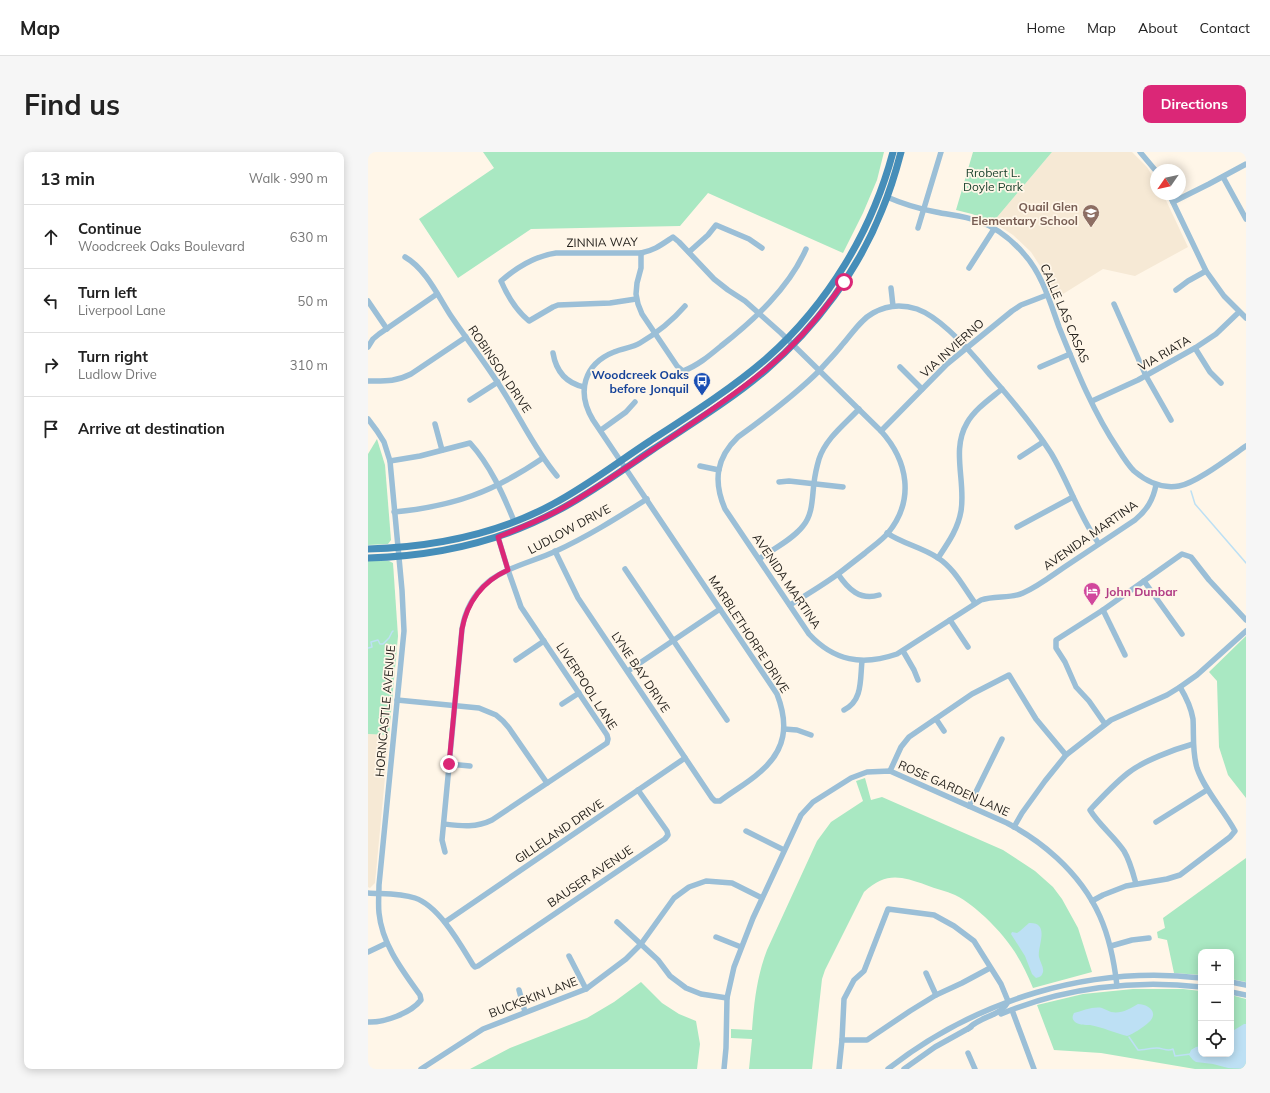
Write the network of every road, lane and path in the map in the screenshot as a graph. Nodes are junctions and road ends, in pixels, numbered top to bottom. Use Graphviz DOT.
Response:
graph roads {
  1 [pos="893,152"];
  2 [pos="901,152"];
  3 [pos="941,152"];
  4 [pos="1140,152"];
  5 [pos="1152,164"];
  6 [pos="1246,164"];
  7 [pos="1223,177"];
  8 [pos="880,194"];
  9 [pos="887,197"];
  10 [pos="1173,202"];
  11 [pos="923,209"];
  12 [pos="1246,219"];
  13 [pos="918,228"];
  14 [pos="994,229"];
  15 [pos="762,248"];
  16 [pos="806,249"];
  17 [pos="689,252"];
  18 [pos="641,253"];
  19 [pos="405,256"];
  20 [pos="969,268"];
  21 [pos="1206,271"];
  22 [pos="891,288"];
  23 [pos="1176,290"];
  24 [pos="437,294"];
  25 [pos="1047,295"];
  26 [pos="636,299"];
  27 [pos="368,301"];
  28 [pos="1114,304"];
  29 [pos="685,306"];
  30 [pos="893,306"];
  31 [pos="1239,312"];
  32 [pos="759,313"];
  33 [pos="1246,318"];
  34 [pos="387,328"];
  35 [pos="655,333"];
  36 [pos="466,337"];
  37 [pos="787,338"];
  38 [pos="793,344"];
  39 [pos="368,347"];
  40 [pos="966,348"];
  41 [pos="1194,348"];
  42 [pos="553,353"];
  43 [pos="1070,354"];
  44 [pos="900,367"];
  45 [pos="1040,367"];
  46 [pos="820,370"];
  47 [pos="1146,376"];
  48 [pos="368,381"];
  49 [pos="498,382"];
  50 [pos="1221,384"];
  51 [pos="584,387"];
  52 [pos="922,389"];
  53 [pos="1002,389"];
  54 [pos="470,400"];
  55 [pos="1092,401"];
  56 [pos="635,402"];
  57 [pos="859,409"];
  58 [pos="368,419"];
  59 [pos="1171,420"];
  60 [pos="435,424"];
  61 [pos="600,430"];
  62 [pos="881,431"];
  63 [pos="1043,442"];
  64 [pos="1246,446"];
  65 [pos="442,450"];
  66 [pos="1020,457"];
  67 [pos="543,458"];
  68 [pos="390,461"];
  69 [pos="621,461"];
  70 [pos="700,466"];
  71 [pos="626,468"];
  72 [pos="719,470"];
  73 [pos="557,476"];
  74 [pos="779,482"];
  75 [pos="814,483"];
  76 [pos="1156,485"];
  77 [pos="498,486"];
  78 [pos="843,487"];
  79 [pos="1074,497"];
  80 [pos="647,499"];
  81 [pos="394,512"];
  82 [pos="514,521"];
  83 [pos="1017,527"];
  84 [pos="888,533"];
  85 [pos="498,537"];
  86 [pos="1099,544"];
  87 [pos="398,548"];
  88 [pos="368,549"];
  89 [pos="555,551"];
  90 [pos="399,556"];
  91 [pos="368,558"];
  92 [pos="938,558"];
  93 [pos="758,559"];
  94 [pos="625,569"];
  95 [pos="508,570"];
  96 [pos="838,574"];
  97 [pos="1144,581"];
  98 [pos="879,595"];
  99 [pos="975,603"];
  100 [pos="790,605"];
  101 [pos="720,609"];
  102 [pos="1103,610"];
  103 [pos="950,620"];
  104 [pos="1246,620"];
  105 [pos="1246,631"];
  106 [pos="1182,634"];
  107 [pos="674,640"];
  108 [pos="544,641"];
  109 [pos="968,647"];
  110 [pos="903,651"];
  111 [pos="1125,654"];
  112 [pos="516,660"];
  113 [pos="862,661"];
  114 [pos="628,671"];
  115 [pos="918,680"];
  116 [pos="1180,688"];
  117 [pos="579,693"];
  118 [pos="398,700"];
  119 [pos="562,704"];
  120 [pos="455,705"];
  121 [pos="844,710"];
  122 [pos="936,719"];
  123 [pos="728,720"];
  124 [pos="1105,724"];
  125 [pos="784,729"];
  126 [pos="944,731"];
  127 [pos="811,735"];
  128 [pos="1002,739"];
  129 [pos="1193,744"];
  130 [pos="1066,755"];
  131 [pos="685,758"];
  132 [pos="449,764"];
  133 [pos="470,766"];
  134 [pos="890,771"];
  135 [pos="547,783"];
  136 [pos="638,790"];
  137 [pos="1207,790"];
  138 [pos="716,801"];
  139 [pos="969,806"];
  140 [pos="1156,822"];
  141 [pos="444,824"];
  142 [pos="1014,827"];
  143 [pos="746,831"];
  144 [pos="784,850"];
  145 [pos="445,852"];
  146 [pos="1136,884"];
  147 [pos="368,893"];
  148 [pos="379,894"];
  149 [pos="762,898"];
  150 [pos="1092,901"];
  151 [pos="445,922"];
  152 [pos="617,922"];
  153 [pos="716,937"];
  154 [pos="1149,938"];
  155 [pos="387,943"];
  156 [pos="641,944"];
  157 [pos="1111,946"];
  158 [pos="741,947"];
  159 [pos="368,952"];
  160 [pos="569,956"];
  161 [pos="990,968"];
  162 [pos="926,974"];
  163 [pos="1116,977"];
  164 [pos="1198,978"];
  165 [pos="1234,983"];
  166 [pos="1246,985"];
  167 [pos="1118,986"];
  168 [pos="1198,987"];
  169 [pos="586,989"];
  170 [pos="519,990"];
  171 [pos="1234,992"];
  172 [pos="1246,994"];
  173 [pos="936,995"];
  174 [pos="727,998"];
  175 [pos="1008,1001"];
  176 [pos="1012,1010"];
  177 [pos="525,1012"];
  178 [pos="368,1022"];
  179 [pos="968,1029"];
  180 [pos="842,1040"];
  181 [pos="968,1052"];
  182 [pos="421,1069"];
  183 [pos="724,1069"];
  184 [pos="839,1069"];
  185 [pos="888,1069"];
  186 [pos="904,1069"];
  187 [pos="975,1069"];
  188 [pos="1034,1069"];
  1 -- 8 [label="main road"];
  2 -- 9 [label="main road"];
  3 -- 11 [label="street"];
  4 -- 5 [label="street"];
  6 -- 7 [label="street"];
  7 -- 10 [label="street"];
  7 -- 12 [label="street"];
  8 -- 9 [label="main road"];
  8 -- 37 [label="main road"];
  9 -- 11 [label="street, CALLE LAS CASAS"];
  9 -- 38 [label="main road"];
  10 -- 21 [label="street"];
  11 -- 13 [label="street"];
  11 -- 14 [label="street, CALLE LAS CASAS"];
  14 -- 20 [label="street"];
  14 -- 25 [label="street, CALLE LAS CASAS"];
  15 -- 17 [label="street"];
  16 -- 32 [label="street"];
  17 -- 18 [label="street, ZINNIA WAY"];
  17 -- 32 [label="street, ZINNIA WAY"];
  18 -- 26 [label="street"];
  18 -- 26 [label="street, ZINNIA WAY"];
  19 -- 24 [label="street, ROBINSON DRIVE"];
  21 -- 23 [label="street"];
  21 -- 31 [label="street"];
  22 -- 30 [label="street"];
  24 -- 34 [label="street"];
  24 -- 36 [label="street, ROBINSON DRIVE"];
  25 -- 40 [label="street, VIA INVIERNO"];
  25 -- 43 [label="street, CALLE LAS CASAS"];
  26 -- 35 [label="street"];
  27 -- 34 [label="street"];
  28 -- 47 [label="street"];
  29 -- 35 [label="street"];
  30 -- 40 [label="street"];
  30 -- 46 [label="street, AVENIDA MARTINA"];
  31 -- 33 [label="street"];
  31 -- 41 [label="street, VIA RIATA"];
  32 -- 35 [label="street"];
  32 -- 37 [label="street, ZINNIA WAY"];
  34 -- 39 [label="street"];
  35 -- 51 [label="street"];
  36 -- 48 [label="street"];
  36 -- 49 [label="street, ROBINSON DRIVE"];
  37 -- 38 [label="street, ZINNIA WAY"];
  37 -- 69 [label="main road"];
  38 -- 46 [label="street, ZINNIA WAY"];
  38 -- 71 [label="main road"];
  40 -- 52 [label="street, VIA INVIERNO"];
  40 -- 53 [label="street"];
  41 -- 47 [label="street, VIA RIATA"];
  41 -- 50 [label="street"];
  42 -- 51 [label="street"];
  43 -- 45 [label="street"];
  43 -- 55 [label="street, CALLE LAS CASAS"];
  44 -- 52 [label="street"];
  46 -- 57 [label="street, ZINNIA WAY"];
  46 -- 72 [label="street, AVENIDA MARTINA"];
  47 -- 55 [label="street, VIA RIATA"];
  47 -- 59 [label="street"];
  49 -- 54 [label="street"];
  49 -- 67 [label="street, ROBINSON DRIVE"];
  51 -- 61 [label="street, MARBLETHORPE DRIVE"];
  52 -- 62 [label="street, VIA INVIERNO"];
  53 -- 63 [label="street"];
  53 -- 92 [label="street"];
  55 -- 76 [label="street, CALLE LAS CASAS"];
  56 -- 61 [label="street"];
  57 -- 62 [label="street, ZINNIA WAY"];
  57 -- 75 [label="street"];
  58 -- 68 [label="street"];
  60 -- 65 [label="street"];
  61 -- 69 [label="street, MARBLETHORPE DRIVE"];
  62 -- 84 [label="street, ZINNIA WAY"];
  63 -- 66 [label="street"];
  63 -- 79 [label="street"];
  64 -- 76 [label="street"];
  65 -- 68 [label="street"];
  65 -- 77 [label="street"];
  67 -- 73 [label="street, ROBINSON DRIVE"];
  67 -- 77 [label="street"];
  68 -- 81 [label="street"];
  69 -- 71 [label="street, MARBLETHORPE DRIVE"];
  69 -- 82 [label="main road"];
  70 -- 72 [label="street"];
  71 -- 80 [label="street, MARBLETHORPE DRIVE"];
  71 -- 85 [label="main road"];
  72 -- 93 [label="street, AVENIDA MARTINA"];
  74 -- 75 [label="street"];
  75 -- 78 [label="street"];
  75 -- 93 [label="street"];
  76 -- 86 [label="street, AVENIDA MARTINA"];
  77 -- 81 [label="street"];
  77 -- 82 [label="street"];
  79 -- 83 [label="street"];
  79 -- 86 [label="street"];
  80 -- 89 [label="street, LUDLOW DRIVE"];
  80 -- 101 [label="street, MARBLETHORPE DRIVE"];
  81 -- 87 [label="street"];
  82 -- 87 [label="main road"];
  84 -- 92 [label="street"];
  84 -- 96 [label="street"];
  85 -- 90 [label="main road"];
  85 -- 95 [label="street, LIVERPOOL LANE"];
  86 -- 99 [label="street, AVENIDA MARTINA"];
  87 -- 88 [label="main road"];
  87 -- 90 [label="street, HORNCASTLE AVENUE"];
  89 -- 95 [label="street, LUDLOW DRIVE"];
  89 -- 114 [label="street, LYNE BAY DRIVE"];
  90 -- 91 [label="main road"];
  90 -- 118 [label="street, HORNCASTLE AVENUE"];
  92 -- 99 [label="street"];
  93 -- 100 [label="street, AVENIDA MARTINA"];
  94 -- 107 [label="street"];
  95 -- 108 [label="street, LIVERPOOL LANE"];
  95 -- 120 [label="street, LUDLOW DRIVE"];
  96 -- 98 [label="street"];
  96 -- 100 [label="street"];
  97 -- 102 [label="street"];
  97 -- 104 [label="street"];
  97 -- 106 [label="street"];
  99 -- 103 [label="street, AVENIDA MARTINA"];
  100 -- 113 [label="street, AVENIDA MARTINA"];
  101 -- 107 [label="street"];
  101 -- 125 [label="street, MARBLETHORPE DRIVE"];
  102 -- 111 [label="street"];
  102 -- 124 [label="street"];
  103 -- 109 [label="street"];
  103 -- 110 [label="street, AVENIDA MARTINA"];
  105 -- 116 [label="street"];
  107 -- 114 [label="street"];
  107 -- 123 [label="street"];
  108 -- 112 [label="street"];
  108 -- 117 [label="street, LIVERPOOL LANE"];
  110 -- 113 [label="street, AVENIDA MARTINA"];
  110 -- 115 [label="street"];
  113 -- 121 [label="street"];
  114 -- 131 [label="street, LYNE BAY DRIVE"];
  116 -- 124 [label="street"];
  116 -- 129 [label="street"];
  117 -- 119 [label="street"];
  117 -- 135 [label="street, LIVERPOOL LANE"];
  118 -- 120 [label="street"];
  118 -- 148 [label="street, HORNCASTLE AVENUE"];
  120 -- 132 [label="street, LUDLOW DRIVE"];
  120 -- 135 [label="street"];
  122 -- 126 [label="street"];
  122 -- 130 [label="street"];
  122 -- 134 [label="street"];
  124 -- 130 [label="street"];
  125 -- 127 [label="street"];
  125 -- 138 [label="street, MARBLETHORPE DRIVE"];
  128 -- 139 [label="street"];
  129 -- 137 [label="street"];
  129 -- 146 [label="street"];
  130 -- 142 [label="street"];
  131 -- 136 [label="street, GILLELAND DRIVE"];
  131 -- 138 [label="street, LYNE BAY DRIVE"];
  132 -- 133 [label="street"];
  132 -- 141 [label="street, LUDLOW DRIVE"];
  134 -- 139 [label="street, ROSE GARDEN LANE"];
  134 -- 144 [label="street, ROSE GARDEN LANE"];
  135 -- 141 [label="street, LIVERPOOL LANE"];
  136 -- 151 [label="street, GILLELAND DRIVE"];
  136 -- 151 [label="street, BAUSER AVENUE"];
  137 -- 140 [label="street"];
  137 -- 146 [label="street"];
  139 -- 142 [label="street, ROSE GARDEN LANE"];
  141 -- 145 [label="street, LUDLOW DRIVE"];
  142 -- 150 [label="street, ROSE GARDEN LANE"];
  143 -- 144 [label="street"];
  144 -- 149 [label="street, ROSE GARDEN LANE"];
  146 -- 150 [label="street"];
  147 -- 148 [label="street"];
  148 -- 151 [label="street"];
  148 -- 155 [label="street, HORNCASTLE AVENUE"];
  149 -- 156 [label="street, BUCKSKIN LANE"];
  149 -- 158 [label="street, ROSE GARDEN LANE"];
  150 -- 157 [label="street, ROSE GARDEN LANE"];
  152 -- 156 [label="street"];
  153 -- 158 [label="street"];
  154 -- 157 [label="street"];
  155 -- 159 [label="street"];
  155 -- 178 [label="street, HORNCASTLE AVENUE"];
  156 -- 169 [label="street, BUCKSKIN LANE"];
  156 -- 174 [label="street"];
  157 -- 163 [label="street, ROSE GARDEN LANE"];
  158 -- 174 [label="street, ROSE GARDEN LANE"];
  160 -- 169 [label="street"];
  161 -- 173 [label="street"];
  161 -- 175 [label="street"];
  161 -- 180 [label="street"];
  162 -- 173 [label="street"];
  163 -- 164 [label="street"];
  163 -- 167 [label="street, ROSE GARDEN LANE"];
  163 -- 175 [label="street"];
  165 -- 166 [label="street"];
  167 -- 168 [label="street"];
  167 -- 176 [label="street"];
  169 -- 177 [label="street, BUCKSKIN LANE"];
  170 -- 177 [label="street"];
  171 -- 172 [label="street"];
  173 -- 180 [label="street"];
  174 -- 183 [label="street, ROSE GARDEN LANE"];
  175 -- 179 [label="street"];
  175 -- 185 [label="street"];
  176 -- 179 [label="street"];
  176 -- 188 [label="street"];
  177 -- 182 [label="street, BUCKSKIN LANE"];
  179 -- 186 [label="street"];
  180 -- 184 [label="street"];
  181 -- 187 [label="street"];
}
